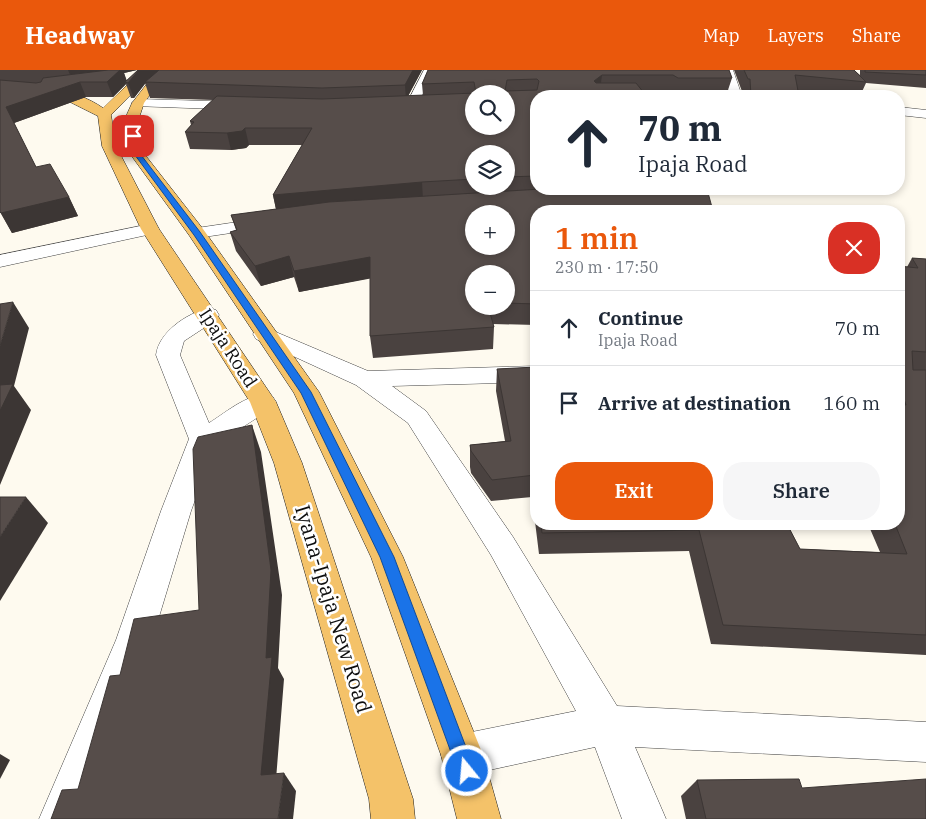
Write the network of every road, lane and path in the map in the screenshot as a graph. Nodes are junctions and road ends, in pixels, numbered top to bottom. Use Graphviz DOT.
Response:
graph roads {
  1 [pos="171,70"];
  2 [pos="429,70"];
  3 [pos="728,70"];
  4 [pos="147,72"];
  5 [pos="119,80"];
  6 [pos="78,86"];
  7 [pos="0,88"];
  8 [pos="26,89"];
  9 [pos="734,90"];
  10 [pos="138,103"];
  11 [pos="412,105"];
  12 [pos="255,107"];
  13 [pos="905,112"];
  14 [pos="104,114"];
  15 [pos="926,114"];
  16 [pos="290,220"];
  17 [pos="150,229"];
  18 [pos="197,233"];
  19 [pos="0,260"];
  20 [pos="208,315"];
  21 [pos="264,334"];
  22 [pos="530,374"];
  23 [pos="365,378"];
  24 [pos="263,402"];
  25 [pos="203,439"];
  26 [pos="606,725"];
  27 [pos="926,742"];
  28 [pos="462,755"];
  29 [pos="61,819"];
  30 [pos="393,819"];
  31 [pos="479,819"];
  32 [pos="644,819"];
  1 -- 10 [label="main road"];
  2 -- 11 [label="street"];
  3 -- 9 [label="street"];
  4 -- 5 [label="main road"];
  4 -- 14 [label="main road"];
  6 -- 8 [label="main road"];
  7 -- 8 [label="main road"];
  8 -- 14 [label="main road"];
  10 -- 12 [label="street"];
  10 -- 18 [label="main road"];
  13 -- 15 [label="street"];
  14 -- 17 [label="main road, Ipaja Road"];
  16 -- 18 [label="street"];
  17 -- 19 [label="street"];
  17 -- 20 [label="main road, Ipaja Road"];
  18 -- 21 [label="main road"];
  20 -- 24 [label="main road, Ipaja Road"];
  20 -- 25 [label="street"];
  21 -- 23 [label="street"];
  21 -- 28 [label="main road"];
  22 -- 23 [label="street"];
  23 -- 26 [label="street"];
  24 -- 25 [label="street, Ipaja Road"];
  24 -- 30 [label="main road, Iyana-Ipaja New Road"];
  25 -- 29 [label="street"];
  26 -- 27 [label="street"];
  26 -- 28 [label="street"];
  26 -- 32 [label="street"];
  28 -- 31 [label="main road"];
}
